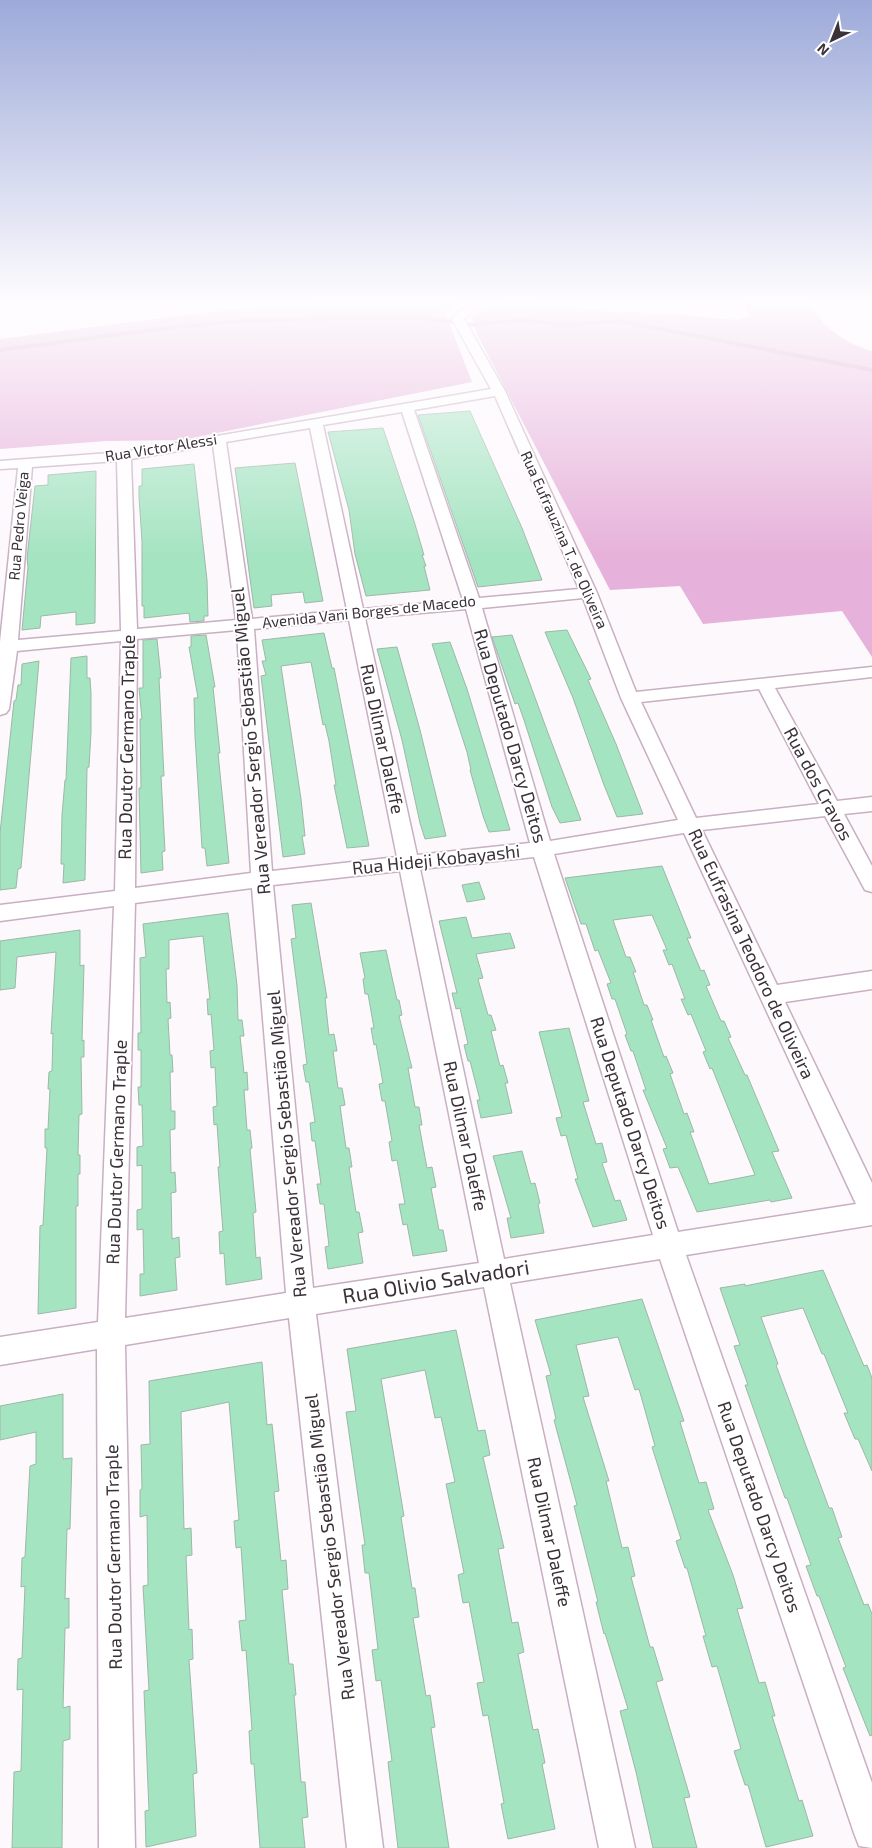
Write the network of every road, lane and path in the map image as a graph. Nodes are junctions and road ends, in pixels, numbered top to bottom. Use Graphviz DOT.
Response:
graph roads {
  1 [pos="496,385"];
  2 [pos="499,391"];
  3 [pos="407,407"];
  4 [pos="316,422"];
  5 [pos="219,440"];
  6 [pos="124,456"];
  7 [pos="25,463"];
  8 [pos="0,465"];
  9 [pos="589,593"];
  10 [pos="472,602"];
  11 [pos="356,614"];
  12 [pos="244,624"];
  13 [pos="129,636"];
  14 [pos="4,646"];
  15 [pos="872,672"];
  16 [pos="764,683"];
  17 [pos="630,698"];
  18 [pos="0,709"];
  19 [pos="872,804"];
  20 [pos="831,809"];
  21 [pos="690,825"];
  22 [pos="542,849"];
  23 [pos="408,864"];
  24 [pos="262,879"];
  25 [pos="872,885"];
  26 [pos="124,896"];
  27 [pos="0,913"];
  28 [pos="872,980"];
  29 [pos="770,995"];
  30 [pos="872,1212"];
  31 [pos="669,1245"];
  32 [pos="494,1273"];
  33 [pos="301,1304"];
  34 [pos="111,1334"];
  35 [pos="0,1352"];
  36 [pos="872,1833"];
  37 [pos="117,1848"];
  38 [pos="365,1848"];
  39 [pos="617,1848"];
  1 -- 2 [label="street, Rua Eufrauzina T. de Oliveira"];
  2 -- 3 [label="street, Rua Victor Alessi"];
  2 -- 9 [label="street, Rua Eufrauzina T. de Oliveira"];
  3 -- 4 [label="street, Rua Victor Alessi"];
  3 -- 10 [label="street, Rua Deputado Darcy Deitos"];
  4 -- 5 [label="street, Rua Victor Alessi"];
  4 -- 11 [label="street, Rua Dilmar Daleffe"];
  5 -- 6 [label="street, Rua Victor Alessi"];
  5 -- 12 [label="street, Rua Vereador Sergio Sebastião Miguel"];
  6 -- 7 [label="street, Rua Victor Alessi"];
  6 -- 13 [label="street, Rua Doutor Germano Traple"];
  7 -- 8 [label="street, Rua Victor Alessi"];
  7 -- 14 [label="street, Rua Pedro Veiga"];
  9 -- 10 [label="street, Avenida Vani Borges de Macedo"];
  9 -- 17 [label="street, Rua Eufrauzina T. de Oliveira"];
  10 -- 11 [label="street, Avenida Vani Borges de Macedo"];
  10 -- 22 [label="street, Rua Deputado Darcy Deitos"];
  11 -- 12 [label="street, Avenida Vani Borges de Macedo"];
  11 -- 23 [label="street, Rua Dilmar Daleffe"];
  12 -- 13 [label="street, Avenida Vani Borges de Macedo"];
  12 -- 24 [label="street, Rua Vereador Sergio Sebastião Miguel"];
  13 -- 14 [label="street, Avenida Vani Borges de Macedo"];
  13 -- 26 [label="street, Rua Doutor Germano Traple"];
  14 -- 18 [label="street, Rua Pedro Veiga"];
  15 -- 16 [label="street"];
  16 -- 17 [label="street"];
  16 -- 20 [label="street, Rua dos Cravos"];
  17 -- 21 [label="street, Rua Eufrasina Teodoro de Oliveira"];
  19 -- 20 [label="street, Rua Hideji Kobayashi"];
  20 -- 21 [label="street, Rua Hideji Kobayashi"];
  20 -- 25 [label="street, Rua dos Cravos"];
  21 -- 22 [label="street, Rua Hideji Kobayashi"];
  21 -- 29 [label="street, Rua Eufrasina Teodoro de Oliveira"];
  22 -- 23 [label="street, Rua Hideji Kobayashi"];
  22 -- 31 [label="street, Rua Deputado Darcy Deitos"];
  23 -- 24 [label="street, Rua Hideji Kobayashi"];
  23 -- 32 [label="street, Rua Dilmar Daleffe"];
  24 -- 26 [label="street, Rua Hideji Kobayashi"];
  24 -- 33 [label="street, Rua Vereador Sergio Sebastião Miguel"];
  26 -- 27 [label="street, Rua Hideji Kobayashi"];
  26 -- 34 [label="street, Rua Doutor Germano Traple"];
  28 -- 29 [label="street"];
  29 -- 30 [label="street, Rua Eufrasina Teodoro de Oliveira"];
  30 -- 31 [label="street, Rua Olivio Salvadori"];
  31 -- 32 [label="street, Rua Olivio Salvadori"];
  31 -- 36 [label="street, Rua Deputado Darcy Deitos"];
  32 -- 33 [label="street, Rua Olivio Salvadori"];
  32 -- 39 [label="street, Rua Dilmar Daleffe"];
  33 -- 34 [label="street, Rua Olivio Salvadori"];
  33 -- 38 [label="street, Rua Vereador Sergio Sebastião Miguel"];
  34 -- 35 [label="street, Rua Olivio Salvadori"];
  34 -- 37 [label="street, Rua Doutor Germano Traple"];
}
